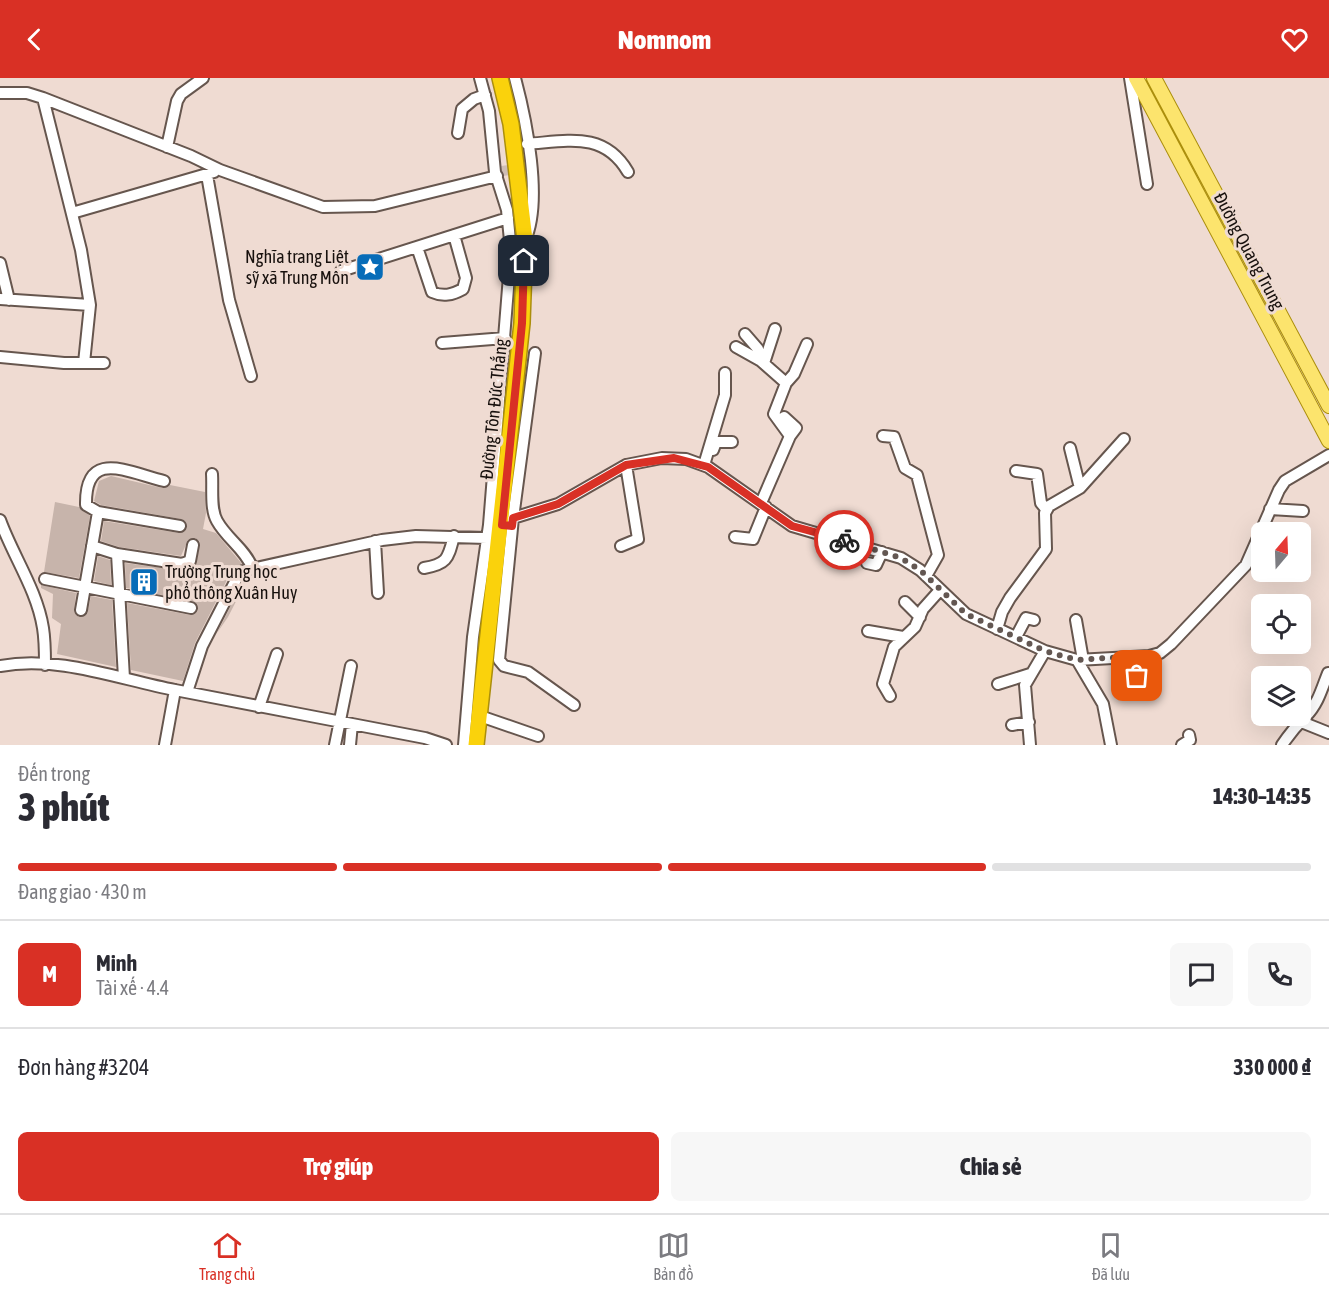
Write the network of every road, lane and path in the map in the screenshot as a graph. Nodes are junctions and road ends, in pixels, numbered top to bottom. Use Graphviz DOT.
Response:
graph roads {
  1 [pos="204,78"];
  2 [pos="480,78"];
  3 [pos="500,78"];
  4 [pos="515,78"];
  5 [pos="1130,78"];
  6 [pos="1136,78"];
  7 [pos="1154,78"];
  8 [pos="0,93"];
  9 [pos="485,95"];
  10 [pos="43,98"];
  11 [pos="458,133"];
  12 [pos="527,144"];
  13 [pos="167,147"];
  14 [pos="220,170"];
  15 [pos="628,172"];
  16 [pos="498,173"];
  17 [pos="207,175"];
  18 [pos="1147,184"];
  19 [pos="72,213"];
  20 [pos="516,228"];
  21 [pos="454,236"];
  22 [pos="417,247"];
  23 [pos="0,263"];
  24 [pos="341,271"];
  25 [pos="5,299"];
  26 [pos="90,305"];
  27 [pos="775,330"];
  28 [pos="745,334"];
  29 [pos="505,338"];
  30 [pos="442,344"];
  31 [pos="807,344"];
  32 [pos="736,347"];
  33 [pos="535,353"];
  34 [pos="0,357"];
  35 [pos="762,362"];
  36 [pos="84,363"];
  37 [pos="104,363"];
  38 [pos="725,373"];
  39 [pos="251,376"];
  40 [pos="786,383"];
  41 [pos="1329,406"];
  42 [pos="784,417"];
  43 [pos="790,436"];
  44 [pos="883,436"];
  45 [pos="1124,439"];
  46 [pos="1329,441"];
  47 [pos="732,442"];
  48 [pos="1070,448"];
  49 [pos="1329,455"];
  50 [pos="626,465"];
  51 [pos="706,466"];
  52 [pos="1016,471"];
  53 [pos="212,474"];
  54 [pos="164,481"];
  55 [pos="1080,488"];
  56 [pos="763,505"];
  57 [pos="1046,509"];
  58 [pos="1270,509"];
  59 [pos="1303,511"];
  60 [pos="98,512"];
  61 [pos="0,520"];
  62 [pos="504,524"];
  63 [pos="180,526"];
  64 [pos="454,536"];
  65 [pos="735,537"];
  66 [pos="487,538"];
  67 [pos="375,541"];
  68 [pos="194,545"];
  69 [pos="92,546"];
  70 [pos="621,546"];
  71 [pos="882,552"];
  72 [pos="117,554"];
  73 [pos="867,562"];
  74 [pos="252,567"];
  75 [pos="424,568"];
  76 [pos="926,576"];
  77 [pos="45,579"];
  78 [pos="84,586"];
  79 [pos="940,590"];
  80 [pos="378,593"];
  81 [pos="119,594"];
  82 [pos="905,602"];
  83 [pos="191,608"];
  84 [pos="81,610"];
  85 [pos="920,617"];
  86 [pos="1034,620"];
  87 [pos="1076,620"];
  88 [pos="997,629"];
  89 [pos="868,631"];
  90 [pos="903,637"];
  91 [pos="1016,637"];
  92 [pos="1045,651"];
  93 [pos="277,654"];
  94 [pos="1154,655"];
  95 [pos="1080,660"];
  96 [pos="45,665"];
  97 [pos="0,666"];
  98 [pos="351,666"];
  99 [pos="1328,673"];
  100 [pos="1030,674"];
  101 [pos="1137,676"];
  102 [pos="124,678"];
  103 [pos="998,684"];
  104 [pos="175,690"];
  105 [pos="187,692"];
  106 [pos="890,696"];
  107 [pos="574,705"];
  108 [pos="259,707"];
  109 [pos="1311,707"];
  110 [pos="480,716"];
  111 [pos="338,722"];
  112 [pos="1029,722"];
  113 [pos="352,724"];
  114 [pos="1012,726"];
  115 [pos="1295,726"];
  116 [pos="1311,726"];
  117 [pos="1329,733"];
  118 [pos="1189,735"];
  119 [pos="538,736"];
  120 [pos="165,745"];
  121 [pos="335,745"];
  122 [pos="350,745"];
  123 [pos="446,745"];
  124 [pos="464,745"];
  125 [pos="476,745"];
  126 [pos="1030,745"];
  127 [pos="1111,745"];
  128 [pos="1182,745"];
  129 [pos="1282,745"];
  1 -- 13 [label="street"];
  2 -- 9 [label="street"];
  3 -- 20 [label="highway, Đường Tôn Đức Thắng"];
  4 -- 12 [label="street"];
  5 -- 18 [label="street"];
  6 -- 46 [label="main road, Đường Quang Trung"];
  7 -- 41 [label="main road, Đường Quang Trung"];
  8 -- 10 [label="street"];
  9 -- 11 [label="street"];
  9 -- 16 [label="street"];
  10 -- 13 [label="street"];
  10 -- 19 [label="street"];
  12 -- 15 [label="street"];
  12 -- 20 [label="street"];
  13 -- 14 [label="street"];
  14 -- 16 [label="street"];
  14 -- 17 [label="street"];
  16 -- 20 [label="street"];
  17 -- 19 [label="street"];
  17 -- 39 [label="street"];
  19 -- 26 [label="street"];
  20 -- 21 [label="street"];
  20 -- 29 [label="street"];
  20 -- 62 [label="highway, Đường Tôn Đức Thắng"];
  21 -- 22 [label="street"];
  21 -- 22 [label="street"];
  22 -- 24 [label="street"];
  23 -- 25 [label="street"];
  25 -- 26 [label="street"];
  26 -- 36 [label="street"];
  27 -- 35 [label="street"];
  28 -- 35 [label="street"];
  29 -- 30 [label="street"];
  29 -- 62 [label="street"];
  31 -- 40 [label="street"];
  32 -- 35 [label="street"];
  33 -- 62 [label="street"];
  34 -- 36 [label="street"];
  35 -- 40 [label="street"];
  36 -- 37 [label="street"];
  38 -- 51 [label="street"];
  40 -- 43 [label="street"];
  42 -- 43 [label="street"];
  43 -- 56 [label="street"];
  44 -- 76 [label="street"];
  45 -- 55 [label="street"];
  47 -- 51 [label="street"];
  48 -- 55 [label="street"];
  49 -- 58 [label="street"];
  50 -- 51 [label="street"];
  50 -- 62 [label="street"];
  50 -- 70 [label="street"];
  51 -- 56 [label="street"];
  52 -- 57 [label="street"];
  53 -- 74 [label="street"];
  54 -- 60 [label="street"];
  55 -- 57 [label="street"];
  56 -- 65 [label="street"];
  56 -- 71 [label="street"];
  57 -- 88 [label="street"];
  58 -- 59 [label="street"];
  58 -- 94 [label="street"];
  60 -- 63 [label="street"];
  60 -- 69 [label="street"];
  61 -- 96 [label="street"];
  62 -- 66 [label="street"];
  62 -- 107 [label="street"];
  62 -- 110 [label="highway, Đường Tôn Đức Thắng"];
  64 -- 66 [label="street"];
  64 -- 67 [label="street"];
  64 -- 75 [label="street"];
  66 -- 124 [label="street"];
  67 -- 74 [label="street"];
  67 -- 80 [label="street"];
  68 -- 72 [label="street"];
  69 -- 72 [label="street"];
  69 -- 78 [label="street"];
  71 -- 73 [label="street"];
  71 -- 76 [label="street"];
  72 -- 81 [label="street"];
  74 -- 105 [label="street"];
  76 -- 79 [label="street"];
  77 -- 78 [label="street"];
  78 -- 81 [label="street"];
  78 -- 84 [label="street"];
  79 -- 85 [label="street"];
  79 -- 88 [label="street"];
  81 -- 83 [label="street"];
  81 -- 102 [label="street"];
  82 -- 85 [label="street"];
  85 -- 90 [label="street"];
  86 -- 91 [label="street"];
  87 -- 95 [label="street"];
  88 -- 91 [label="street"];
  89 -- 90 [label="street"];
  90 -- 106 [label="street"];
  91 -- 92 [label="street"];
  92 -- 95 [label="street"];
  92 -- 100 [label="street"];
  93 -- 108 [label="street"];
  94 -- 95 [label="street"];
  94 -- 101 [label="street"];
  95 -- 127 [label="street"];
  96 -- 97 [label="street"];
  96 -- 102 [label="street"];
  98 -- 111 [label="street"];
  99 -- 109 [label="street"];
  100 -- 103 [label="street"];
  100 -- 112 [label="street"];
  102 -- 104 [label="street"];
  104 -- 105 [label="street"];
  104 -- 120 [label="street"];
  105 -- 108 [label="street"];
  108 -- 111 [label="street"];
  110 -- 119 [label="street"];
  110 -- 125 [label="highway, Đường Tôn Đức Thắng"];
  111 -- 113 [label="street"];
  111 -- 121 [label="street"];
  112 -- 114 [label="street"];
  112 -- 126 [label="street"];
  113 -- 122 [label="street"];
  113 -- 123 [label="street"];
  115 -- 129 [label="street"];
  116 -- 117 [label="street"];
  118 -- 128 [label="street"];
}
